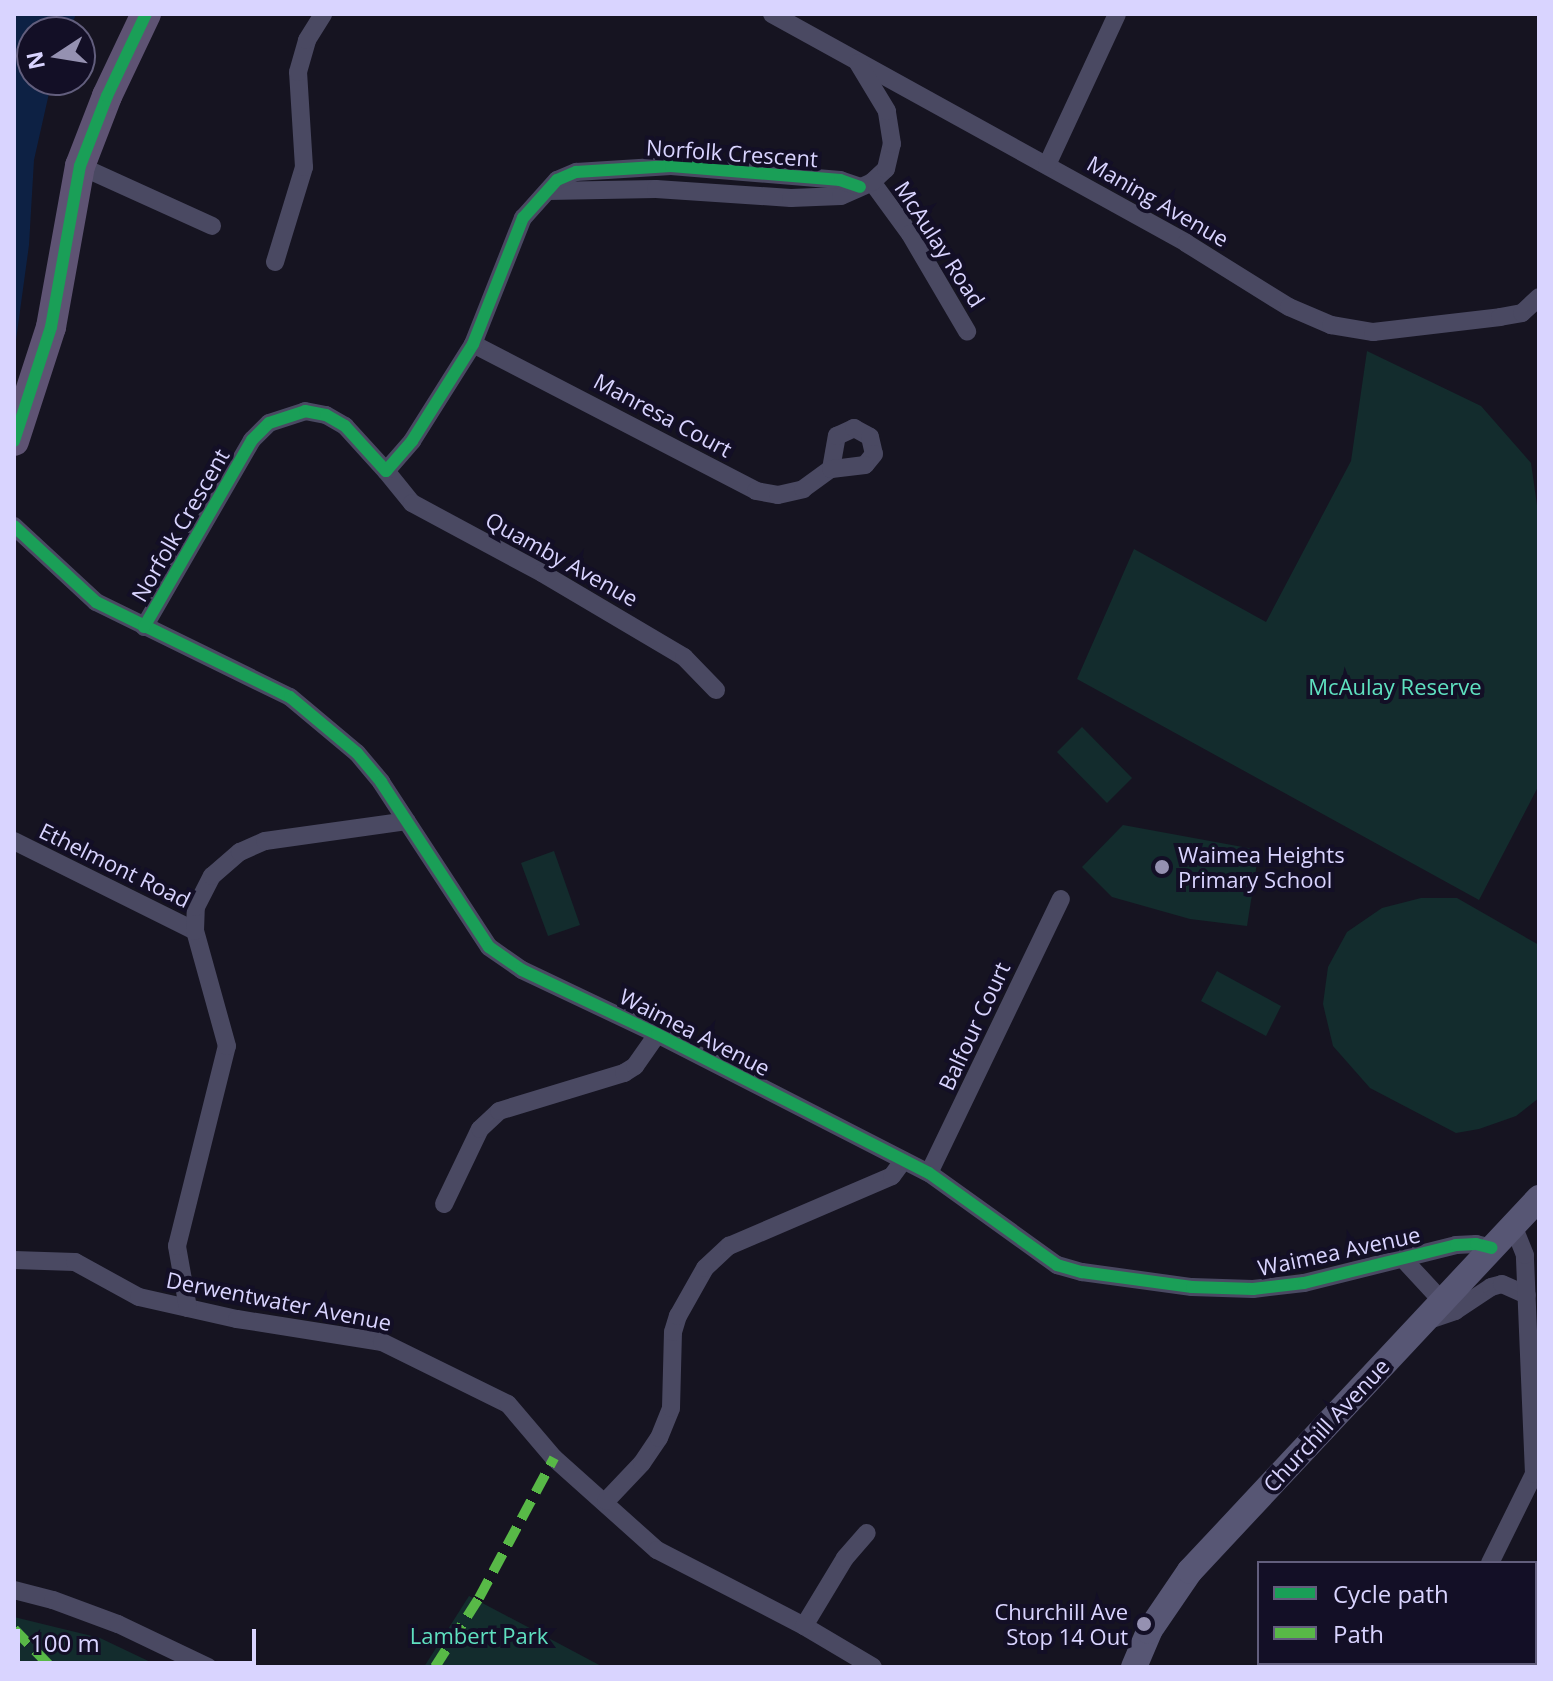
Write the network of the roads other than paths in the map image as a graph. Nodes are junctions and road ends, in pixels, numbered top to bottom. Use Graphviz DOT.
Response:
graph roads {
  1 [pos="146,14"];
  2 [pos="323,14"];
  3 [pos="772,14"];
  4 [pos="1117,14"];
  5 [pos="857,60"];
  6 [pos="1047,165"];
  7 [pos="80,166"];
  8 [pos="866,185"];
  9 [pos="212,226"];
  10 [pos="275,262"];
  11 [pos="1539,297"];
  12 [pos="967,331"];
  13 [pos="473,344"];
  14 [pos="14,441"];
  15 [pos="831,469"];
  16 [pos="386,471"];
  17 [pos="14,526"];
  18 [pos="144,627"];
  19 [pos="716,690"];
  20 [pos="407,821"];
  21 [pos="14,841"];
  22 [pos="1061,899"];
  23 [pos="195,931"];
  24 [pos="657,1034"];
  25 [pos="903,1161"];
  26 [pos="929,1173"];
  27 [pos="1539,1198"];
  28 [pos="444,1204"];
  29 [pos="1513,1226"];
  30 [pos="1492,1248"];
  31 [pos="14,1260"];
  32 [pos="1404,1260"];
  33 [pos="1527,1295"];
  34 [pos="1441,1300"];
  35 [pos="188,1308"];
  36 [pos="1420,1323"];
  37 [pos="606,1501"];
  38 [pos="867,1533"];
  39 [pos="1491,1561"];
  40 [pos="14,1590"];
  41 [pos="804,1626"];
  42 [pos="208,1667"];
  43 [pos="873,1667"];
  44 [pos="1134,1667"];
  1 -- 7 [label="main road"];
  2 -- 10 [label="street"];
  3 -- 5 [label="street, Maning Avenue"];
  4 -- 6 [label="street"];
  5 -- 6 [label="street, Maning Avenue"];
  5 -- 8 [label="street"];
  6 -- 11 [label="street, Maning Avenue"];
  7 -- 9 [label="street"];
  7 -- 14 [label="main road"];
  8 -- 12 [label="street, McAulay Road"];
  8 -- 13 [label="street, Norfolk Crescent"];
  13 -- 15 [label="street, Manresa Court"];
  13 -- 16 [label="street, Norfolk Crescent"];
  16 -- 18 [label="street, Norfolk Crescent"];
  16 -- 19 [label="street, Quamby Avenue"];
  17 -- 18 [label="street, Waimea Avenue"];
  18 -- 20 [label="street, Waimea Avenue"];
  20 -- 23 [label="street"];
  20 -- 24 [label="street, Waimea Avenue"];
  21 -- 23 [label="street, Ethelmont Road"];
  22 -- 26 [label="street, Balfour Court"];
  23 -- 35 [label="street"];
  24 -- 25 [label="street, Waimea Avenue"];
  24 -- 28 [label="street"];
  25 -- 26 [label="street, Waimea Avenue"];
  25 -- 37 [label="street"];
  26 -- 32 [label="street, Waimea Avenue"];
  27 -- 29 [label="street, Churchill Avenue"];
  29 -- 30 [label="street, Churchill Avenue"];
  29 -- 33 [label="street"];
  30 -- 32 [label="street, Waimea Avenue"];
  30 -- 34 [label="street, Churchill Avenue"];
  31 -- 35 [label="street, Derwentwater Avenue"];
  32 -- 34 [label="street, Waimea Avenue"];
  33 -- 36 [label="street"];
  33 -- 39 [label="street"];
  34 -- 36 [label="street, Churchill Avenue"];
  35 -- 37 [label="street, Derwentwater Avenue"];
  36 -- 44 [label="street, Churchill Avenue"];
  37 -- 41 [label="street, Derwentwater Avenue"];
  38 -- 41 [label="street"];
  40 -- 42 [label="street"];
  41 -- 43 [label="street, Derwentwater Avenue"];
}
